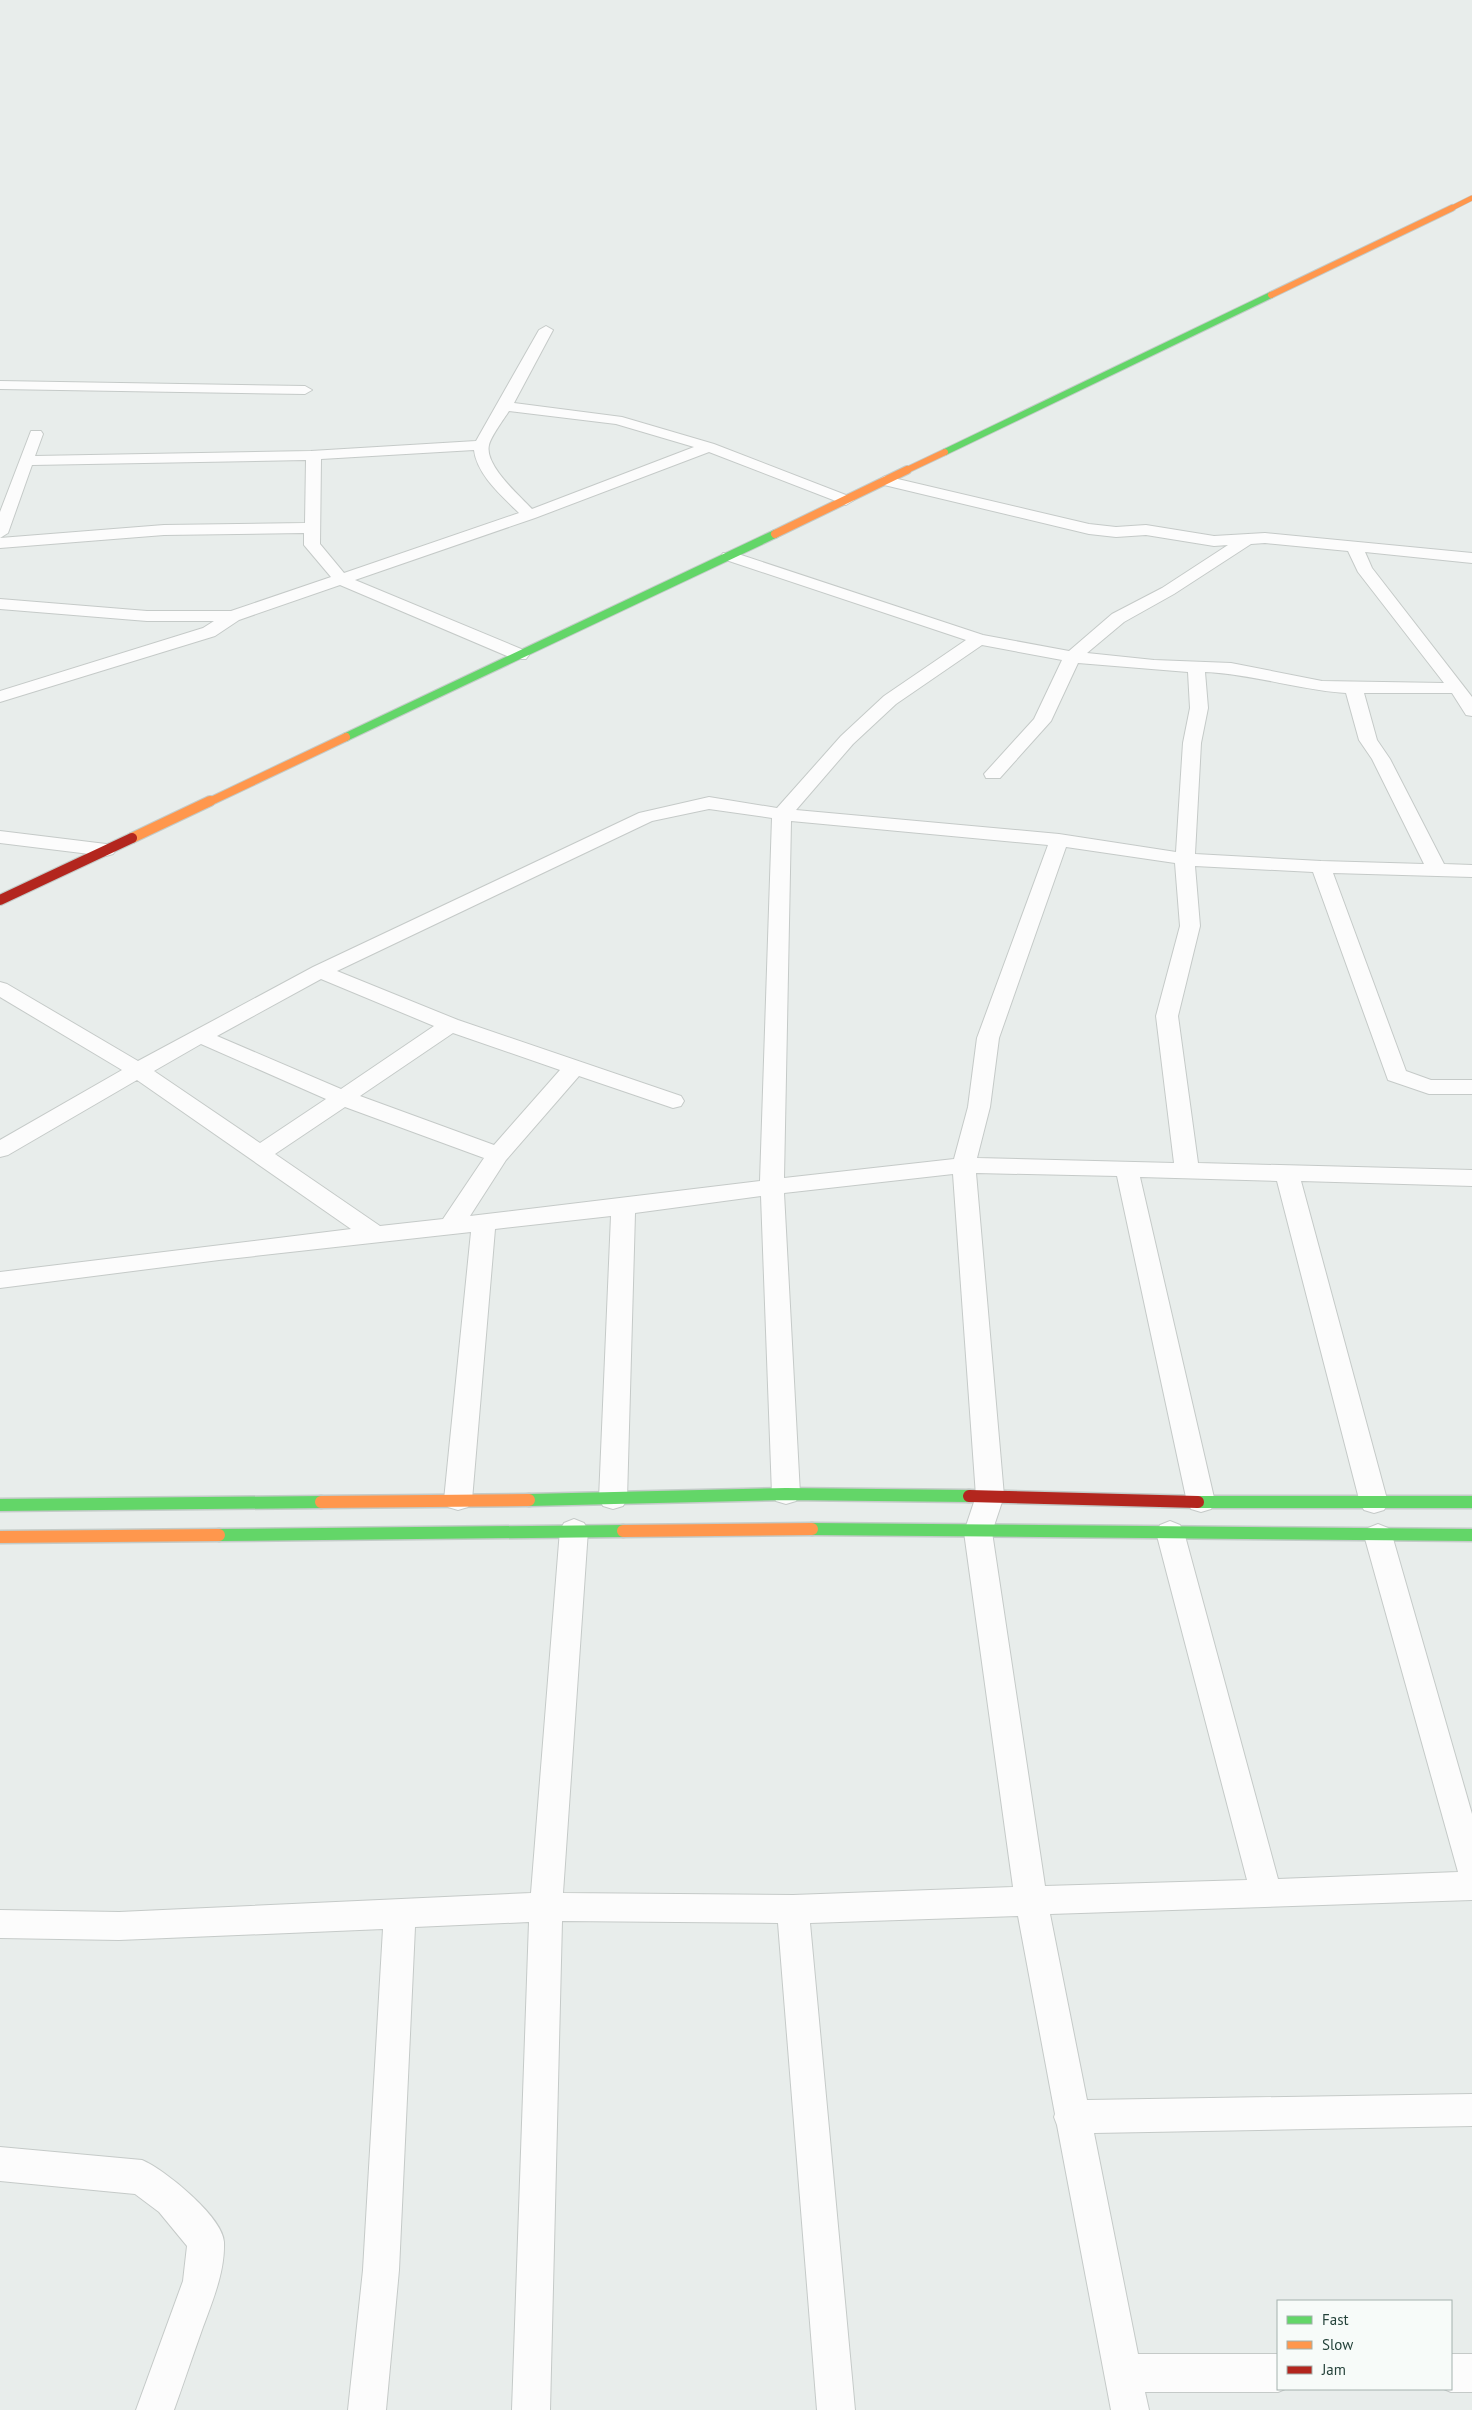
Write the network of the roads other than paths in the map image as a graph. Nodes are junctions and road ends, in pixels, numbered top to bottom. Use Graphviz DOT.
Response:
graph roads {
  1 [pos="1472,198"];
  2 [pos="546,330"];
  3 [pos="0,386"];
  4 [pos="305,390"];
  5 [pos="505,406"];
  6 [pos="36,434"];
  7 [pos="482,445"];
  8 [pos="709,447"];
  9 [pos="314,455"];
  10 [pos="26,461"];
  11 [pos="885,480"];
  12 [pos="846,500"];
  13 [pos="529,515"];
  14 [pos="312,528"];
  15 [pos="0,532"];
  16 [pos="1246,539"];
  17 [pos="0,542"];
  18 [pos="1354,546"];
  19 [pos="729,556"];
  20 [pos="1472,558"];
  21 [pos="342,580"];
  22 [pos="0,604"];
  23 [pos="233,616"];
  24 [pos="979,639"];
  25 [pos="520,655"];
  26 [pos="1072,657"];
  27 [pos="1196,667"];
  28 [pos="1354,688"];
  29 [pos="1457,688"];
  30 [pos="0,697"];
  31 [pos="1472,711"];
  32 [pos="993,774"];
  33 [pos="782,814"];
  34 [pos="0,836"];
  35 [pos="1059,840"];
  36 [pos="106,850"];
  37 [pos="1184,859"];
  38 [pos="1321,867"];
  39 [pos="1438,871"];
  40 [pos="1472,871"];
  41 [pos="0,900"];
  42 [pos="320,972"];
  43 [pos="0,988"];
  44 [pos="450,1025"];
  45 [pos="200,1036"];
  46 [pos="574,1068"];
  47 [pos="138,1070"];
  48 [pos="1472,1087"];
  49 [pos="343,1098"];
  50 [pos="673,1101"];
  51 [pos="0,1150"];
  52 [pos="260,1154"];
  53 [pos="498,1155"];
  54 [pos="964,1165"];
  55 [pos="1127,1169"];
  56 [pos="1187,1171"];
  57 [pos="1287,1173"];
  58 [pos="1472,1178"];
  59 [pos="772,1187"];
  60 [pos="623,1207"];
  61 [pos="484,1223"];
  62 [pos="452,1226"];
  63 [pos="376,1235"];
  64 [pos="0,1280"];
  65 [pos="786,1494"];
  66 [pos="990,1496"];
  67 [pos="613,1498"];
  68 [pos="458,1500"];
  69 [pos="1201,1502"];
  70 [pos="1472,1502"];
  71 [pos="1374,1503"];
  72 [pos="0,1505"];
  73 [pos="574,1530"];
  74 [pos="978,1532"];
  75 [pos="1170,1532"];
  76 [pos="1378,1535"];
  77 [pos="1472,1535"];
  78 [pos="0,1537"];
  79 [pos="1472,1869"];
  80 [pos="1472,1886"];
  81 [pos="1266,1892"];
  82 [pos="1031,1901"];
  83 [pos="546,1907"];
  84 [pos="793,1909"];
  85 [pos="400,1914"];
  86 [pos="0,1924"];
  87 [pos="1472,2110"];
  88 [pos="1071,2117"];
  89 [pos="0,2164"];
  90 [pos="1122,2373"];
  91 [pos="1277,2373"];
  92 [pos="1452,2373"];
  93 [pos="1472,2373"];
  94 [pos="155,2410"];
  95 [pos="367,2410"];
  96 [pos="531,2410"];
  97 [pos="836,2410"];
  98 [pos="1130,2410"];
  1 -- 11 [label="main road"];
  2 -- 5 [label="street"];
  3 -- 4 [label="street"];
  5 -- 7 [label="street"];
  5 -- 8 [label="street"];
  6 -- 10 [label="street"];
  7 -- 9 [label="street"];
  7 -- 13 [label="street"];
  8 -- 12 [label="street"];
  8 -- 13 [label="street"];
  9 -- 10 [label="street"];
  9 -- 14 [label="street"];
  10 -- 15 [label="street"];
  11 -- 12 [label="main road"];
  11 -- 16 [label="street"];
  12 -- 19 [label="main road"];
  13 -- 21 [label="street"];
  14 -- 17 [label="street"];
  14 -- 21 [label="street"];
  16 -- 18 [label="street"];
  16 -- 26 [label="street"];
  18 -- 20 [label="street"];
  18 -- 29 [label="street"];
  19 -- 24 [label="street"];
  19 -- 25 [label="main road"];
  21 -- 23 [label="street"];
  21 -- 25 [label="street"];
  22 -- 23 [label="street"];
  23 -- 30 [label="street"];
  24 -- 26 [label="street"];
  24 -- 33 [label="street"];
  25 -- 36 [label="main road"];
  26 -- 27 [label="street"];
  26 -- 32 [label="street"];
  27 -- 28 [label="street"];
  27 -- 37 [label="street"];
  28 -- 29 [label="street"];
  28 -- 39 [label="street"];
  29 -- 31 [label="street"];
  33 -- 35 [label="street"];
  33 -- 42 [label="street"];
  33 -- 59 [label="street"];
  34 -- 36 [label="street"];
  35 -- 37 [label="street"];
  35 -- 54 [label="street"];
  36 -- 41 [label="main road"];
  37 -- 38 [label="street"];
  37 -- 56 [label="street"];
  38 -- 39 [label="street"];
  38 -- 48 [label="street"];
  39 -- 40 [label="street"];
  42 -- 44 [label="street"];
  42 -- 45 [label="street"];
  43 -- 47 [label="street"];
  44 -- 46 [label="street"];
  44 -- 49 [label="street"];
  45 -- 47 [label="street"];
  45 -- 49 [label="street"];
  46 -- 50 [label="street"];
  46 -- 53 [label="street"];
  47 -- 51 [label="street"];
  47 -- 52 [label="street"];
  49 -- 52 [label="street"];
  49 -- 53 [label="street"];
  52 -- 63 [label="street"];
  53 -- 62 [label="street"];
  54 -- 55 [label="street"];
  54 -- 59 [label="street"];
  54 -- 66 [label="street"];
  55 -- 56 [label="street"];
  55 -- 69 [label="street"];
  56 -- 57 [label="street"];
  57 -- 58 [label="street"];
  57 -- 71 [label="street"];
  59 -- 60 [label="street"];
  59 -- 65 [label="street"];
  60 -- 61 [label="street"];
  60 -- 67 [label="street"];
  61 -- 62 [label="street"];
  61 -- 68 [label="street"];
  62 -- 63 [label="street"];
  63 -- 64 [label="street"];
  65 -- 66 [label="main road"];
  65 -- 67 [label="main road"];
  66 -- 69 [label="main road"];
  66 -- 74 [label="street"];
  67 -- 68 [label="main road"];
  68 -- 72 [label="main road"];
  69 -- 71 [label="main road"];
  70 -- 71 [label="main road"];
  73 -- 74 [label="main road"];
  73 -- 78 [label="main road"];
  73 -- 83 [label="street"];
  74 -- 75 [label="main road"];
  74 -- 82 [label="street"];
  75 -- 76 [label="main road"];
  75 -- 81 [label="street"];
  76 -- 77 [label="main road"];
  76 -- 79 [label="street"];
  80 -- 81 [label="street"];
  81 -- 82 [label="street"];
  82 -- 84 [label="street"];
  82 -- 88 [label="street"];
  83 -- 84 [label="street"];
  83 -- 85 [label="street"];
  83 -- 96 [label="street"];
  84 -- 97 [label="street"];
  85 -- 86 [label="street"];
  85 -- 95 [label="street"];
  87 -- 88 [label="street"];
  88 -- 90 [label="street"];
  89 -- 94 [label="street"];
  90 -- 91 [label="street"];
  90 -- 98 [label="street"];
  92 -- 93 [label="street"];
}
